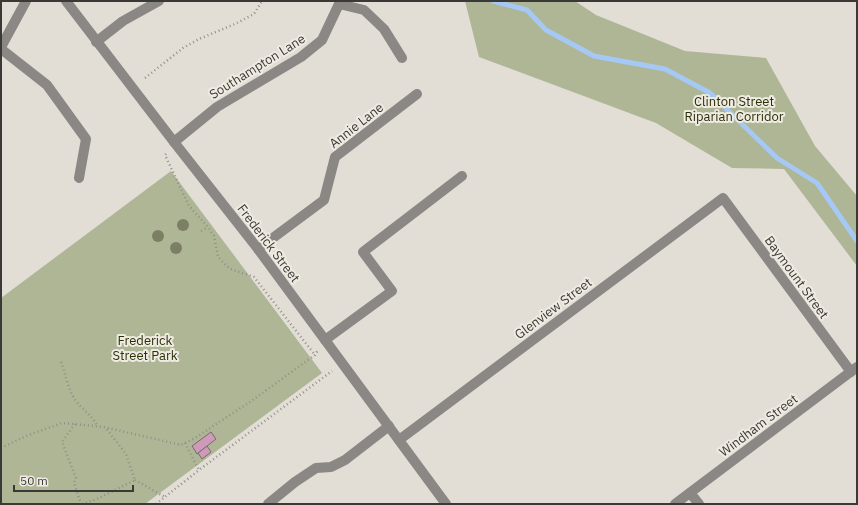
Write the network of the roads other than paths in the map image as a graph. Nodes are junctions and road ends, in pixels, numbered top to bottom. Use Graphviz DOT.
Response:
graph roads {
  1 [pos="26,1"];
  2 [pos="66,1"];
  3 [pos="159,1"];
  4 [pos="339,3"];
  5 [pos="96,42"];
  6 [pos="1,48"];
  7 [pos="402,58"];
  8 [pos="417,94"];
  9 [pos="174,142"];
  10 [pos="462,176"];
  11 [pos="79,178"];
  12 [pos="723,198"];
  13 [pos="258,249"];
  14 [pos="325,340"];
  15 [pos="854,370"];
  16 [pos="389,426"];
  17 [pos="399,440"];
  18 [pos="690,493"];
  19 [pos="268,504"];
  20 [pos="446,504"];
  21 [pos="675,504"];
  22 [pos="699,504"];
  1 -- 6 [label="street"];
  2 -- 5 [label="street, Frederick Street"];
  3 -- 5 [label="street"];
  4 -- 7 [label="street"];
  4 -- 9 [label="street, Southampton Lane"];
  5 -- 9 [label="street, Frederick Street"];
  6 -- 11 [label="street"];
  8 -- 13 [label="street, Annie Lane"];
  9 -- 13 [label="street, Frederick Street"];
  10 -- 14 [label="street"];
  12 -- 15 [label="street, Baymount Street"];
  12 -- 17 [label="street, Glenview Street"];
  13 -- 14 [label="street, Frederick Street"];
  14 -- 16 [label="street, Frederick Street"];
  15 -- 18 [label="street, Windham Street"];
  16 -- 17 [label="street, Frederick Street"];
  16 -- 19 [label="street"];
  17 -- 20 [label="street, Frederick Street"];
  18 -- 21 [label="street, Windham Street"];
  18 -- 22 [label="street"];
}
